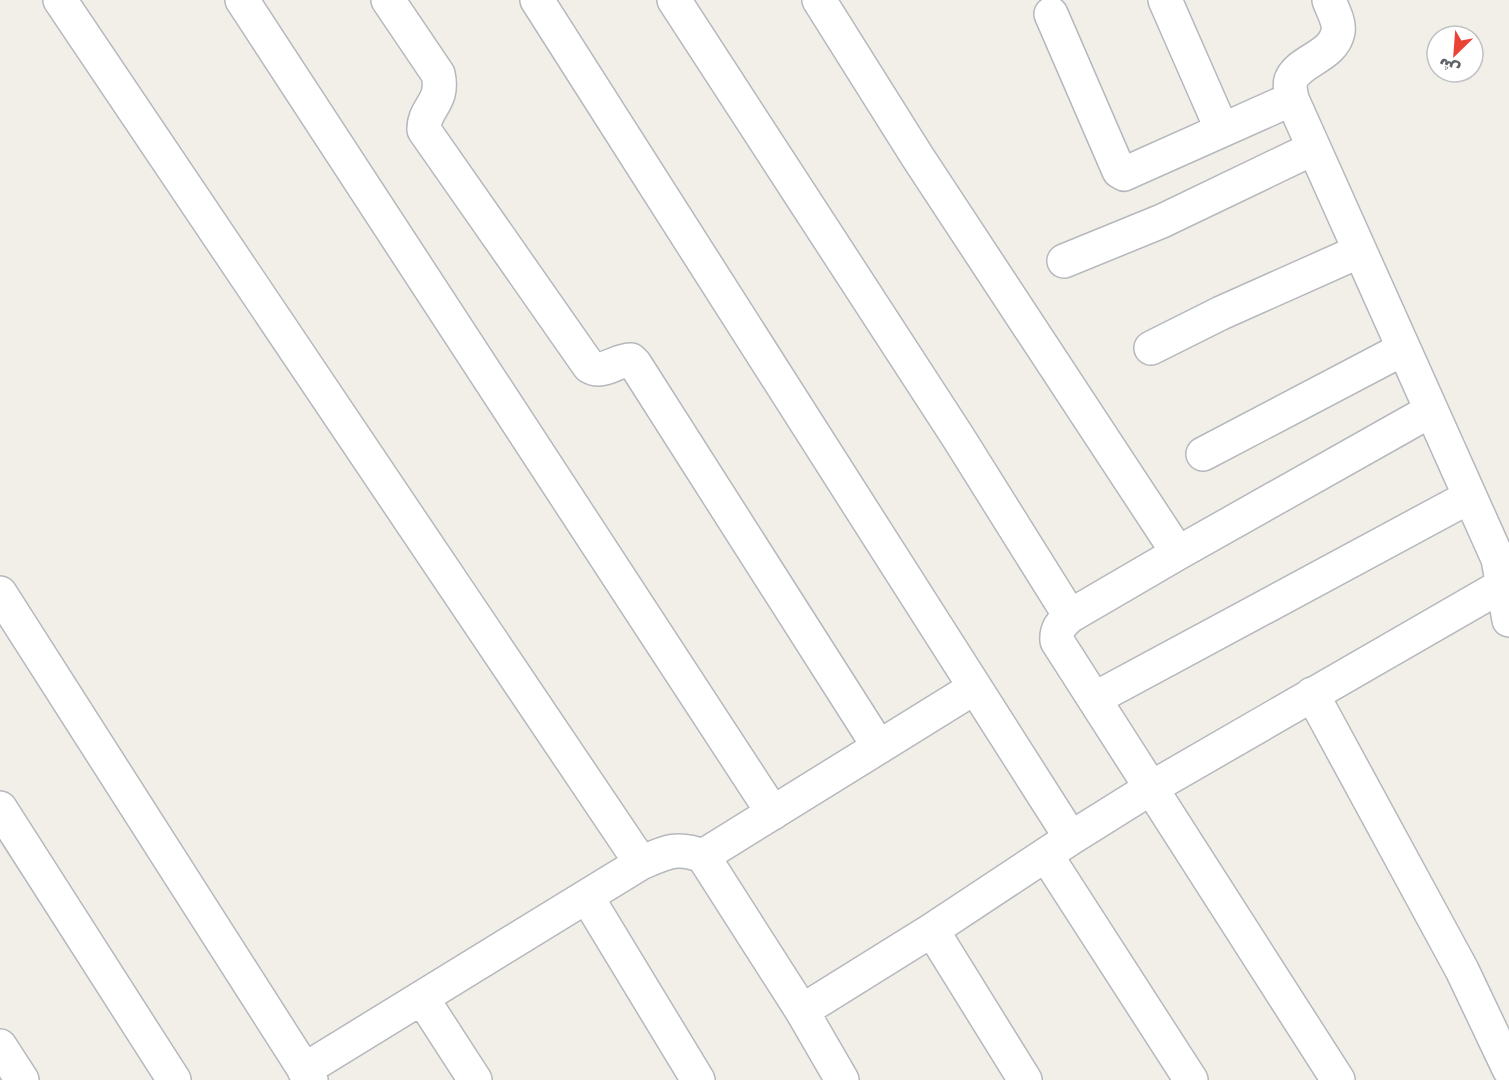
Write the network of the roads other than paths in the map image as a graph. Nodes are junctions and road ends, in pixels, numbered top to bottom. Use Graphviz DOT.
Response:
graph roads {
  1 [pos="60,0"];
  2 [pos="242,0"];
  3 [pos="388,0"];
  4 [pos="537,0"];
  5 [pos="674,0"];
  6 [pos="819,0"];
  7 [pos="1165,0"];
  8 [pos="1329,0"];
  9 [pos="1051,14"];
  10 [pos="1292,99"];
  11 [pos="1222,130"];
  12 [pos="1314,148"];
  13 [pos="1360,251"];
  14 [pos="1064,261"];
  15 [pos="1151,348"];
  16 [pos="1403,350"];
  17 [pos="1431,411"];
  18 [pos="1203,454"];
  19 [pos="1469,497"];
  20 [pos="1178,553"];
  21 [pos="1503,565"];
  22 [pos="0,593"];
  23 [pos="1070,616"];
  24 [pos="1509,620"];
  25 [pos="974,688"];
  26 [pos="1312,694"];
  27 [pos="1094,699"];
  28 [pos="879,747"];
  29 [pos="1151,788"];
  30 [pos="0,808"];
  31 [pos="773,813"];
  32 [pos="1058,847"];
  33 [pos="703,856"];
  34 [pos="642,863"];
  35 [pos="587,897"];
  36 [pos="932,930"];
  37 [pos="422,998"];
  38 [pos="802,1011"];
  39 [pos="0,1046"];
  40 [pos="1509,1069"];
  41 [pos="307,1075"];
  42 [pos="22,1080"];
  43 [pos="174,1080"];
  44 [pos="475,1080"];
  45 [pos="698,1080"];
  46 [pos="842,1080"];
  47 [pos="1025,1080"];
  48 [pos="1191,1080"];
  49 [pos="1338,1080"];
  1 -- 34 [label="street"];
  2 -- 31 [label="street"];
  3 -- 28 [label="street"];
  4 -- 25 [label="street"];
  5 -- 23 [label="street"];
  6 -- 20 [label="street"];
  7 -- 11 [label="street"];
  8 -- 10 [label="street"];
  9 -- 11 [label="street"];
  10 -- 11 [label="street"];
  10 -- 12 [label="street"];
  12 -- 13 [label="street"];
  12 -- 14 [label="street"];
  13 -- 15 [label="street"];
  13 -- 16 [label="street"];
  16 -- 17 [label="street"];
  16 -- 18 [label="street"];
  17 -- 19 [label="street"];
  17 -- 20 [label="street"];
  19 -- 21 [label="street"];
  19 -- 27 [label="street"];
  20 -- 23 [label="street"];
  21 -- 24 [label="street"];
  21 -- 26 [label="street"];
  22 -- 41 [label="street"];
  23 -- 27 [label="street"];
  25 -- 28 [label="street"];
  25 -- 32 [label="street"];
  26 -- 29 [label="street"];
  26 -- 40 [label="street"];
  27 -- 29 [label="street"];
  28 -- 31 [label="street"];
  29 -- 32 [label="street"];
  29 -- 49 [label="street"];
  30 -- 43 [label="street"];
  31 -- 33 [label="street"];
  32 -- 36 [label="street"];
  32 -- 48 [label="street"];
  33 -- 34 [label="street"];
  33 -- 38 [label="street"];
  34 -- 35 [label="street"];
  35 -- 37 [label="street"];
  35 -- 45 [label="street"];
  36 -- 38 [label="street"];
  36 -- 47 [label="street"];
  37 -- 41 [label="street"];
  37 -- 44 [label="street"];
  38 -- 46 [label="street"];
  39 -- 42 [label="street"];
}
